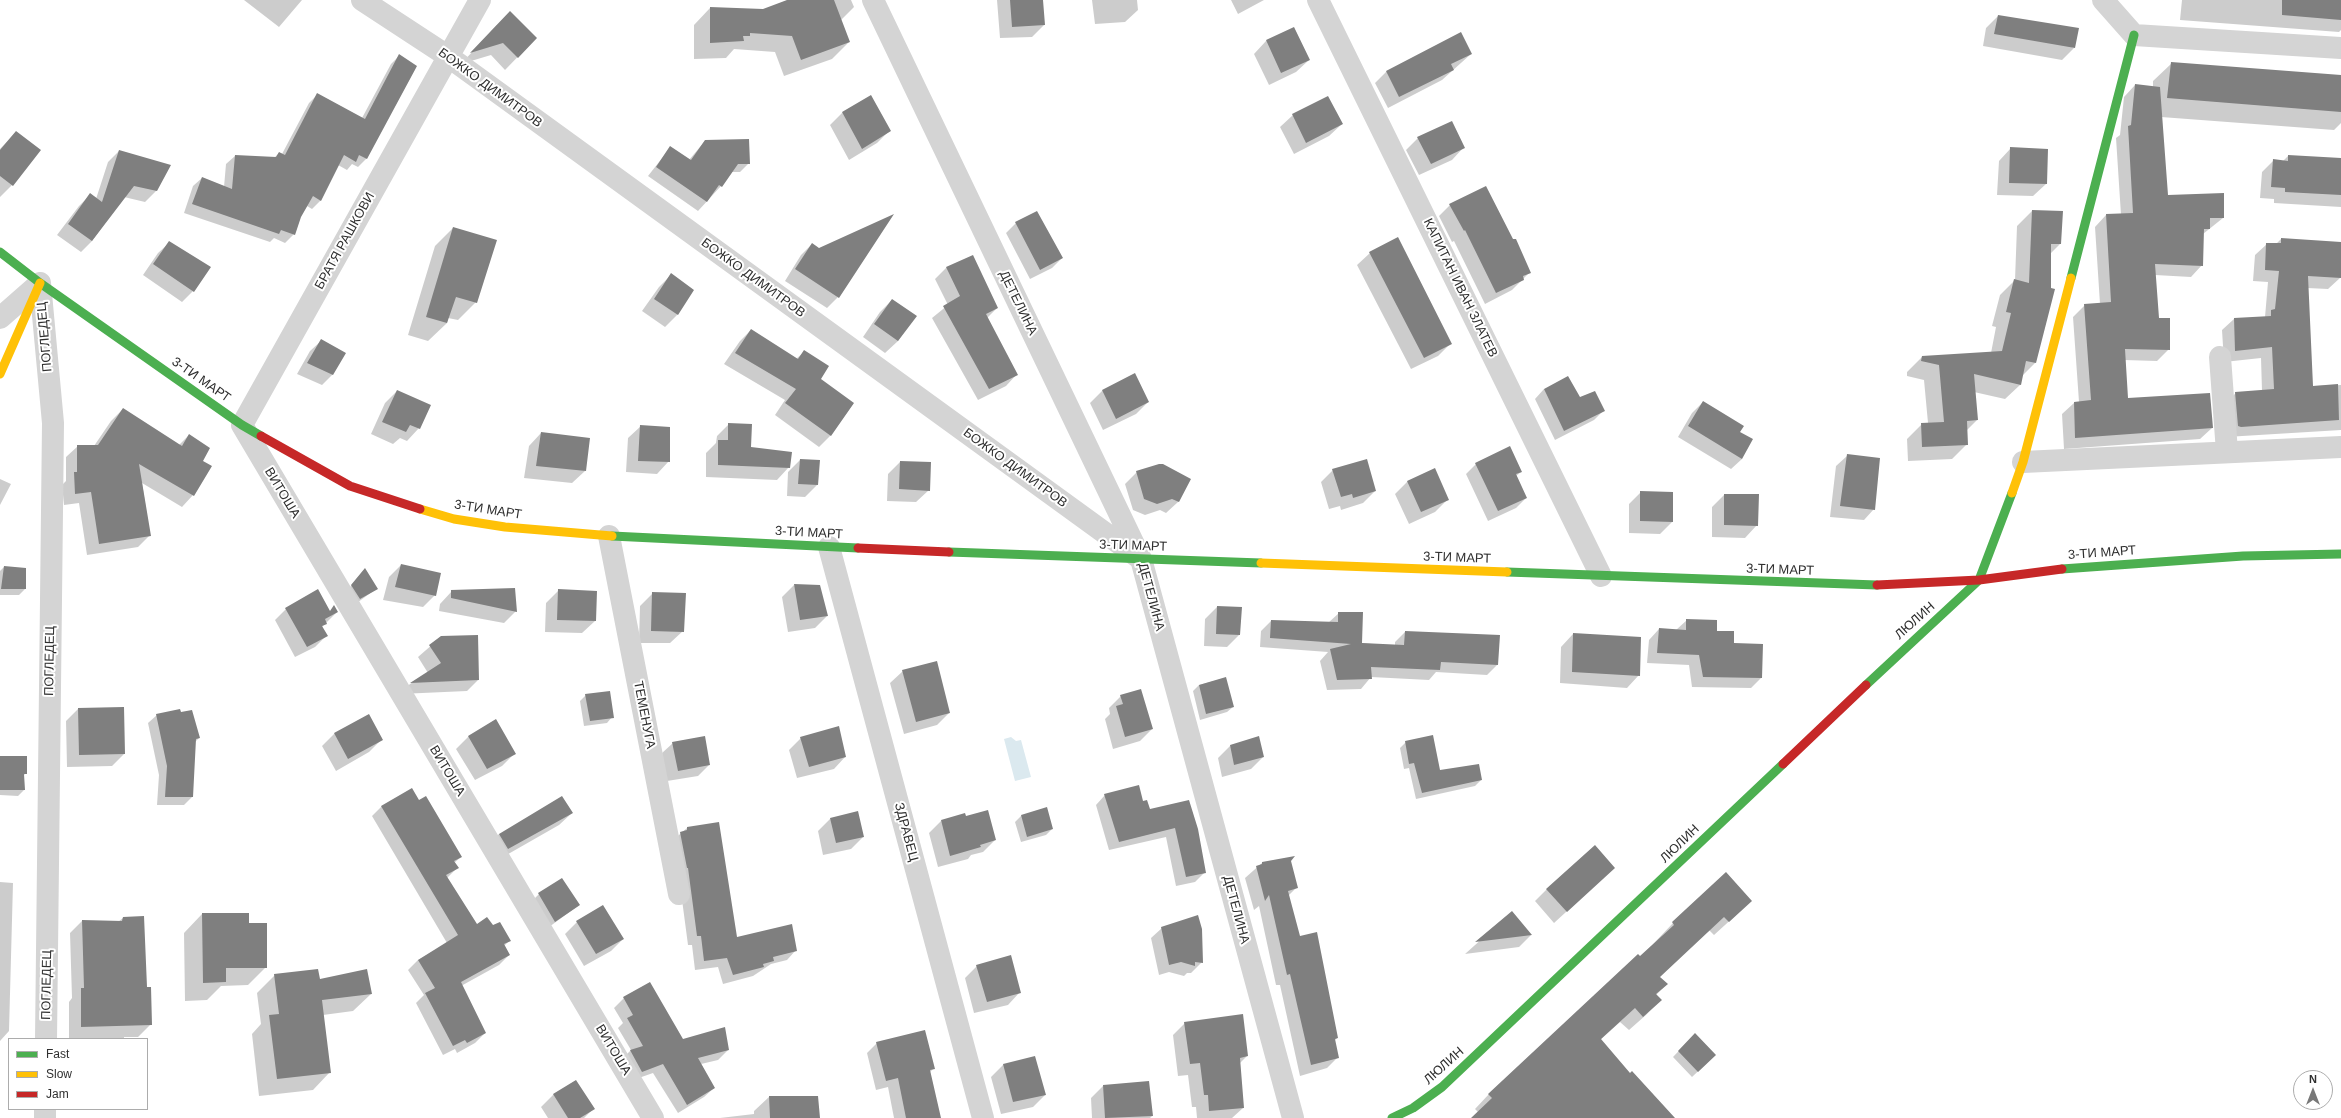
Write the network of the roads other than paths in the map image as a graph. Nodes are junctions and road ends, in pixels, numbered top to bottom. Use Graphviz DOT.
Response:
graph roads {
  1 [pos="362,0"];
  2 [pos="480,0"];
  3 [pos="873,0"];
  4 [pos="1318,0"];
  5 [pos="2103,0"];
  6 [pos="2134,35"];
  7 [pos="2341,48"];
  8 [pos="449,57"];
  9 [pos="0,252"];
  10 [pos="40,283"];
  11 [pos="0,318"];
  12 [pos="2220,357"];
  13 [pos="0,374"];
  14 [pos="242,425"];
  15 [pos="2341,447"];
  16 [pos="2227,452"];
  17 [pos="2023,462"];
  18 [pos="609,536"];
  19 [pos="829,547"];
  20 [pos="2341,554"];
  21 [pos="1141,559"];
  22 [pos="1602,576"];
  23 [pos="1979,580"];
  24 [pos="679,894"];
  25 [pos="46,1038"];
  26 [pos="653,1118"];
  27 [pos="983,1118"];
  28 [pos="1292,1118"];
  29 [pos="1392,1118"];
  1 -- 8 [label="street, БОЖКО ДИМИТРОВ"];
  2 -- 8 [label="street, БРАТЯ РАШКОВИ"];
  3 -- 21 [label="street, ДЕТЕЛИНА"];
  4 -- 22 [label="street, КАПИТАН ИВАН ЗЛАТЕВ"];
  5 -- 6 [label="street"];
  6 -- 7 [label="street"];
  6 -- 17 [label="street"];
  8 -- 14 [label="street, БРАТЯ РАШКОВИ"];
  8 -- 21 [label="street, БОЖКО ДИМИТРОВ"];
  9 -- 10 [label="street, 3-ТИ МАРТ"];
  10 -- 11 [label="street"];
  10 -- 13 [label="street"];
  10 -- 14 [label="street, 3-ТИ МАРТ"];
  10 -- 25 [label="street, ПОГЛЕДЕЦ"];
  12 -- 16 [label="street"];
  14 -- 18 [label="street, 3-ТИ МАРТ"];
  14 -- 26 [label="street, ВИТОША"];
  15 -- 16 [label="street"];
  16 -- 17 [label="street"];
  17 -- 23 [label="street"];
  18 -- 19 [label="street, 3-ТИ МАРТ"];
  18 -- 24 [label="street, ТЕМЕНУГА"];
  19 -- 21 [label="street, 3-ТИ МАРТ"];
  19 -- 27 [label="street, ЗДРАВЕЦ"];
  20 -- 23 [label="street, 3-ТИ МАРТ"];
  21 -- 22 [label="street, 3-ТИ МАРТ"];
  21 -- 28 [label="street, ДЕТЕЛИНА"];
  22 -- 23 [label="street, 3-ТИ МАРТ"];
  23 -- 29 [label="street, ЛЮЛИН"];
}
